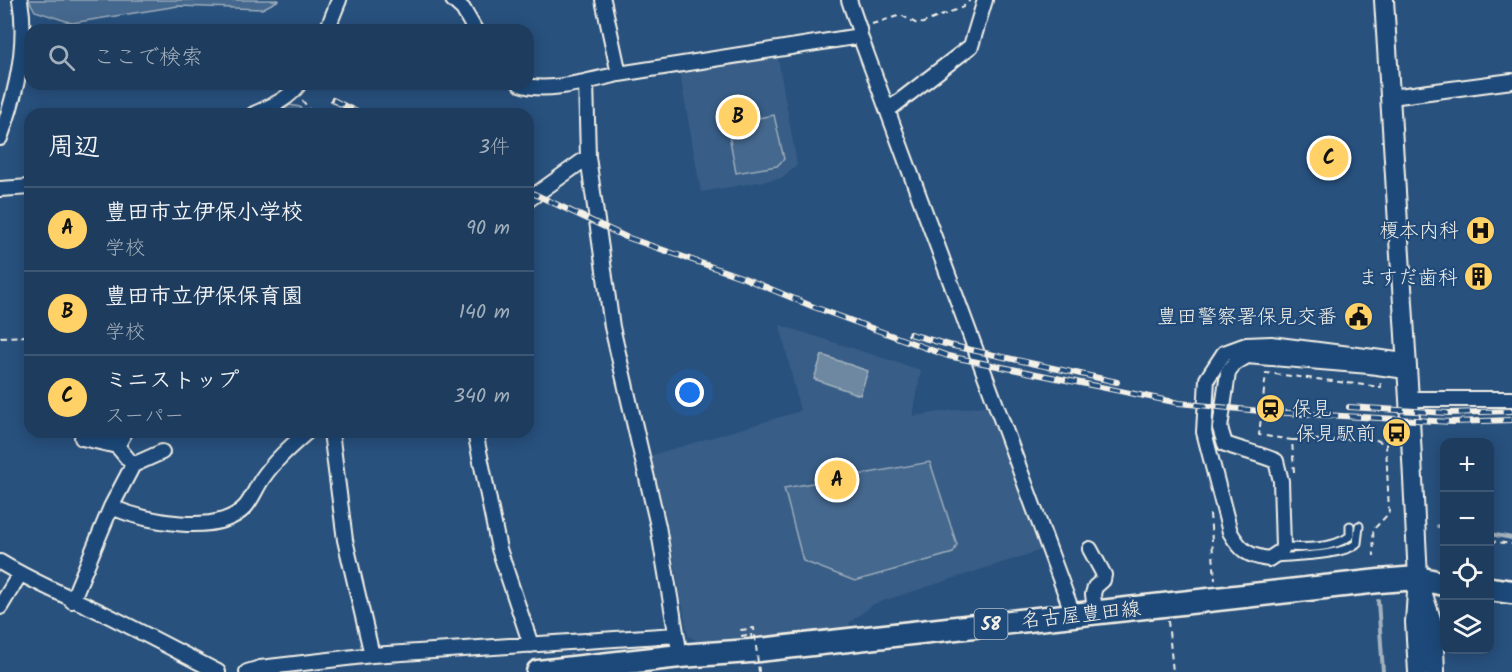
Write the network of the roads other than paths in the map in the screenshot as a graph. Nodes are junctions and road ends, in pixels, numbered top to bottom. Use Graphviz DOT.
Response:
graph roads {
  1 [pos="20,0"];
  2 [pos="339,0"];
  3 [pos="453,0"];
  4 [pos="603,0"];
  5 [pos="849,0"];
  6 [pos="985,0"];
  7 [pos="1384,0"];
  8 [pos="329,24"];
  9 [pos="472,24"];
  10 [pos="859,33"];
  11 [pos="619,74"];
  12 [pos="1512,81"];
  13 [pos="586,82"];
  14 [pos="534,88"];
  15 [pos="294,90"];
  16 [pos="1391,97"];
  17 [pos="268,108"];
  18 [pos="888,110"];
  19 [pos="0,138"];
  20 [pos="588,158"];
  21 [pos="24,187"];
  22 [pos="0,189"];
  23 [pos="534,197"];
  24 [pos="1406,366"];
  25 [pos="1409,399"];
  26 [pos="1512,399"];
  27 [pos="82,438"];
  28 [pos="122,438"];
  29 [pos="301,438"];
  30 [pos="332,438"];
  31 [pos="476,438"];
  32 [pos="117,446"];
  33 [pos="162,452"];
  34 [pos="133,465"];
  35 [pos="111,507"];
  36 [pos="1350,526"];
  37 [pos="1359,526"];
  38 [pos="1283,547"];
  39 [pos="1090,549"];
  40 [pos="1269,559"];
  41 [pos="0,562"];
  42 [pos="20,574"];
  43 [pos="1418,578"];
  44 [pos="1440,583"];
  45 [pos="1494,590"];
  46 [pos="1512,592"];
  47 [pos="72,601"];
  48 [pos="0,607"];
  49 [pos="1084,613"];
  50 [pos="531,645"];
  51 [pos="678,645"];
  52 [pos="372,655"];
  53 [pos="218,672"];
  54 [pos="246,672"];
  55 [pos="538,672"];
  56 [pos="1418,672"];
  57 [pos="1436,672"];
  1 -- 19 [label="street"];
  2 -- 8 [label="street"];
  3 -- 9 [label="street"];
  4 -- 11 [label="street"];
  5 -- 10 [label="street"];
  6 -- 18 [label="street"];
  7 -- 16 [label="street"];
  10 -- 11 [label="street"];
  10 -- 18 [label="street"];
  11 -- 13 [label="street"];
  12 -- 16 [label="street"];
  13 -- 14 [label="street"];
  13 -- 20 [label="street"];
  15 -- 17 [label="street"];
  16 -- 24 [label="street"];
  18 -- 49 [label="street"];
  20 -- 23 [label="street"];
  20 -- 51 [label="street"];
  21 -- 22 [label="street"];
  24 -- 25 [label="street"];
  24 -- 38 [label="street"];
  24 -- 40 [label="street"];
  25 -- 26 [label="street"];
  25 -- 43 [label="street"];
  27 -- 32 [label="street"];
  28 -- 32 [label="street"];
  29 -- 35 [label="street"];
  30 -- 52 [label="street"];
  31 -- 50 [label="street"];
  32 -- 34 [label="street"];
  33 -- 34 [label="street"];
  34 -- 35 [label="street"];
  35 -- 47 [label="street"];
  36 -- 38 [label="lane"];
  37 -- 40 [label="lane"];
  38 -- 40 [label="street"];
  39 -- 49 [label="street"];
  41 -- 42 [label="street"];
  42 -- 47 [label="street"];
  42 -- 48 [label="street"];
  43 -- 44 [label="main road, 名古屋豊田線 / 58"];
  43 -- 49 [label="main road, 名古屋豊田線 / 58"];
  43 -- 56 [label="street"];
  43 -- 57 [label="street"];
  45 -- 46 [label="main road"];
  47 -- 53 [label="street"];
  49 -- 51 [label="main road, 名古屋豊田線 / 58"];
  50 -- 51 [label="street"];
  50 -- 52 [label="street"];
  51 -- 55 [label="main road, 名古屋豊田線 / 58"];
  52 -- 54 [label="street"];
}
